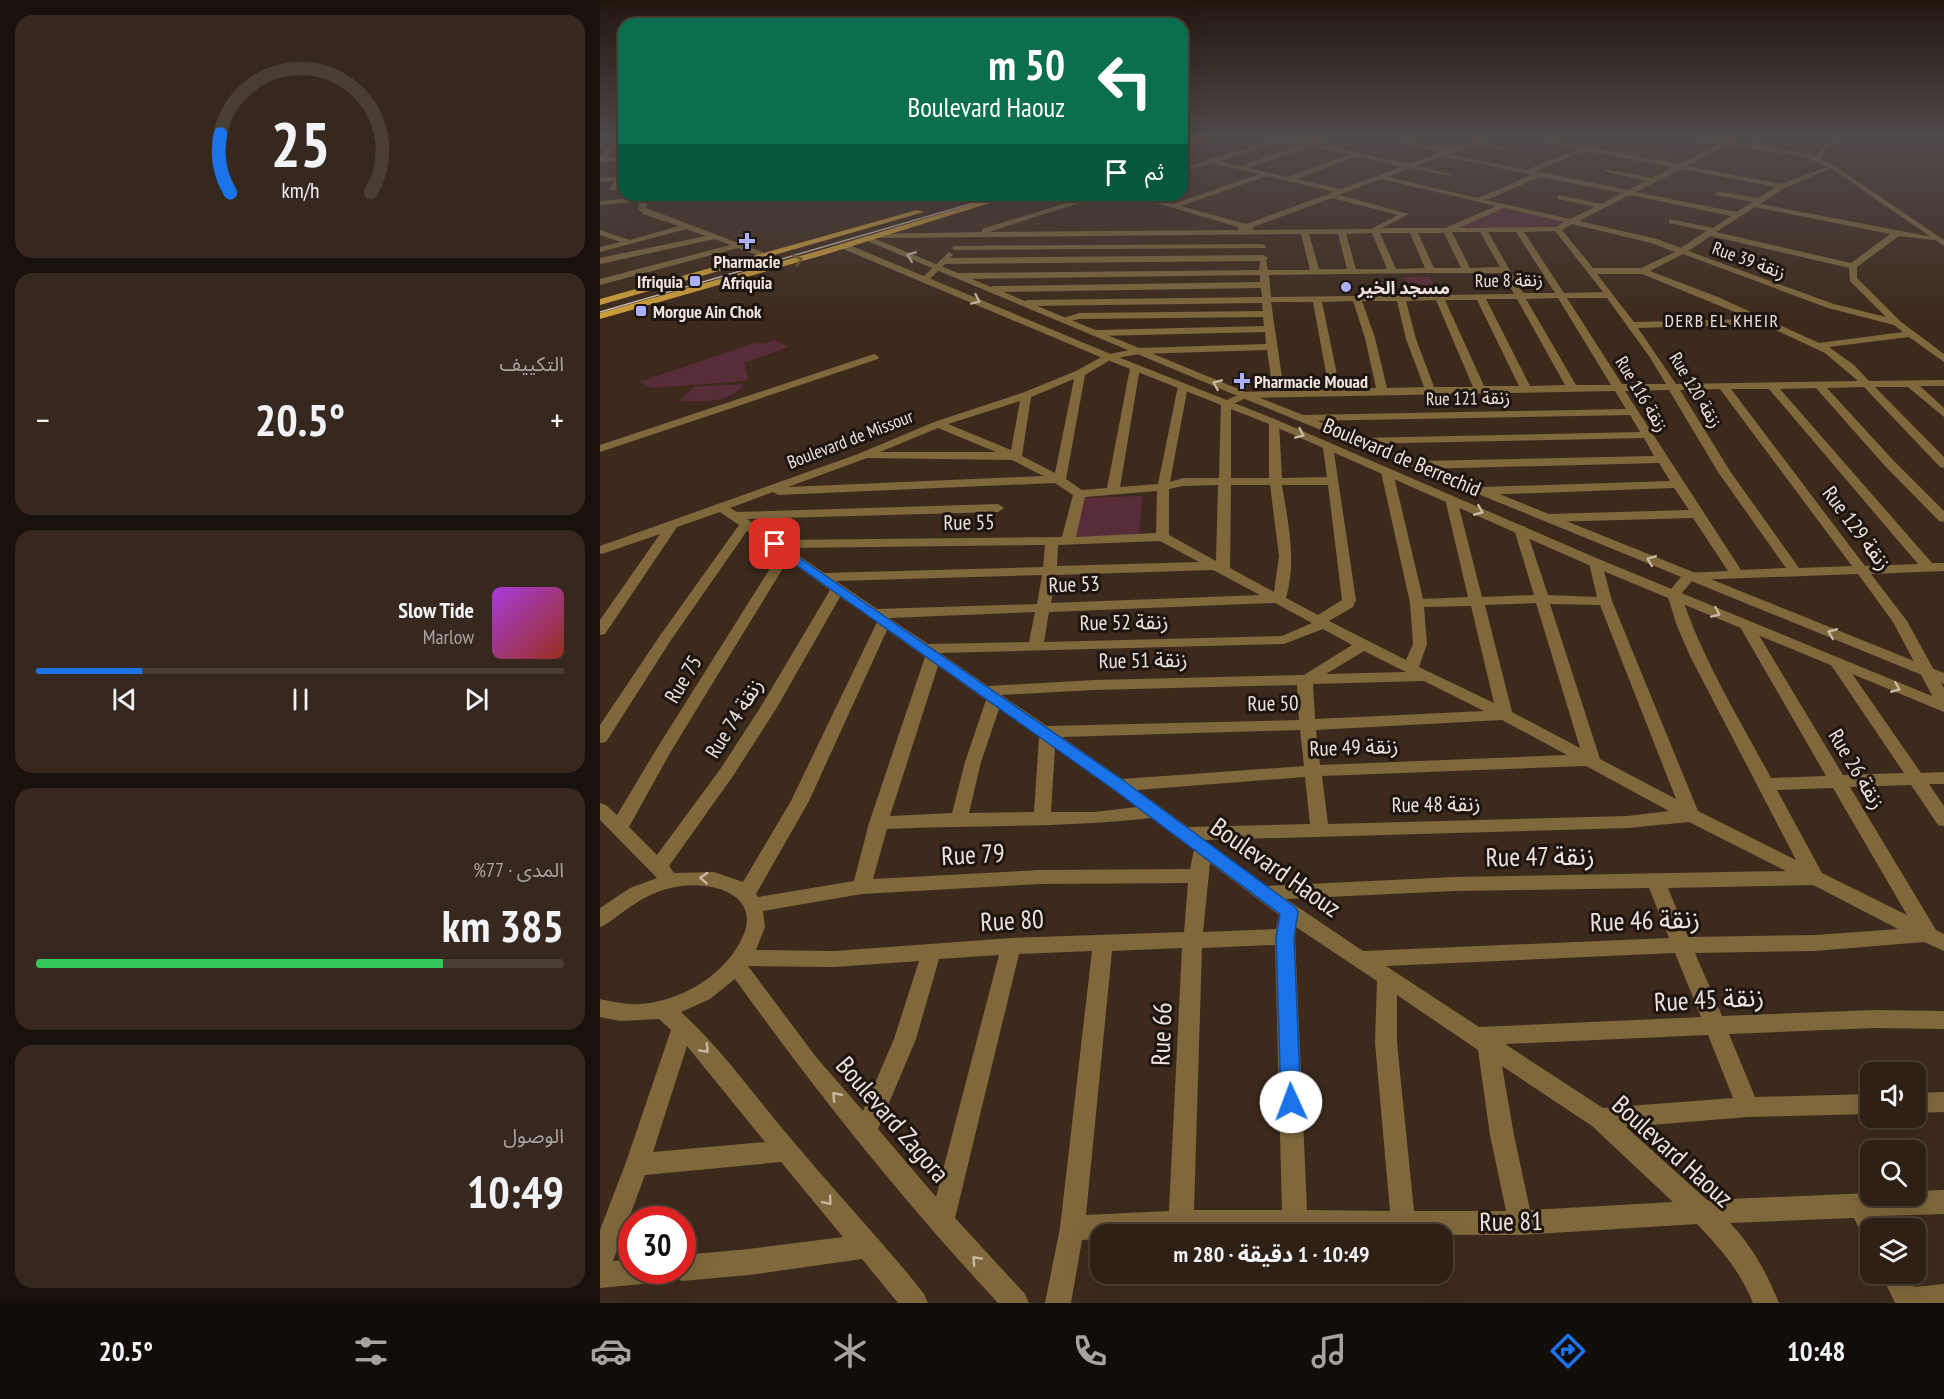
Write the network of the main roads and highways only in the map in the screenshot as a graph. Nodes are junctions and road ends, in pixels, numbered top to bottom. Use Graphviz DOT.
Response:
graph roads {
  1 [pos="960,201"];
  2 [pos="991,201"];
  3 [pos="939,207"];
  4 [pos="927,210"];
  5 [pos="603,299"];
  6 [pos="600,316"];
  1 -- 3 [label="main road"];
  6 -- 2 [label="main road, one-way"];
  4 -- 5 [label="main road"];
}
